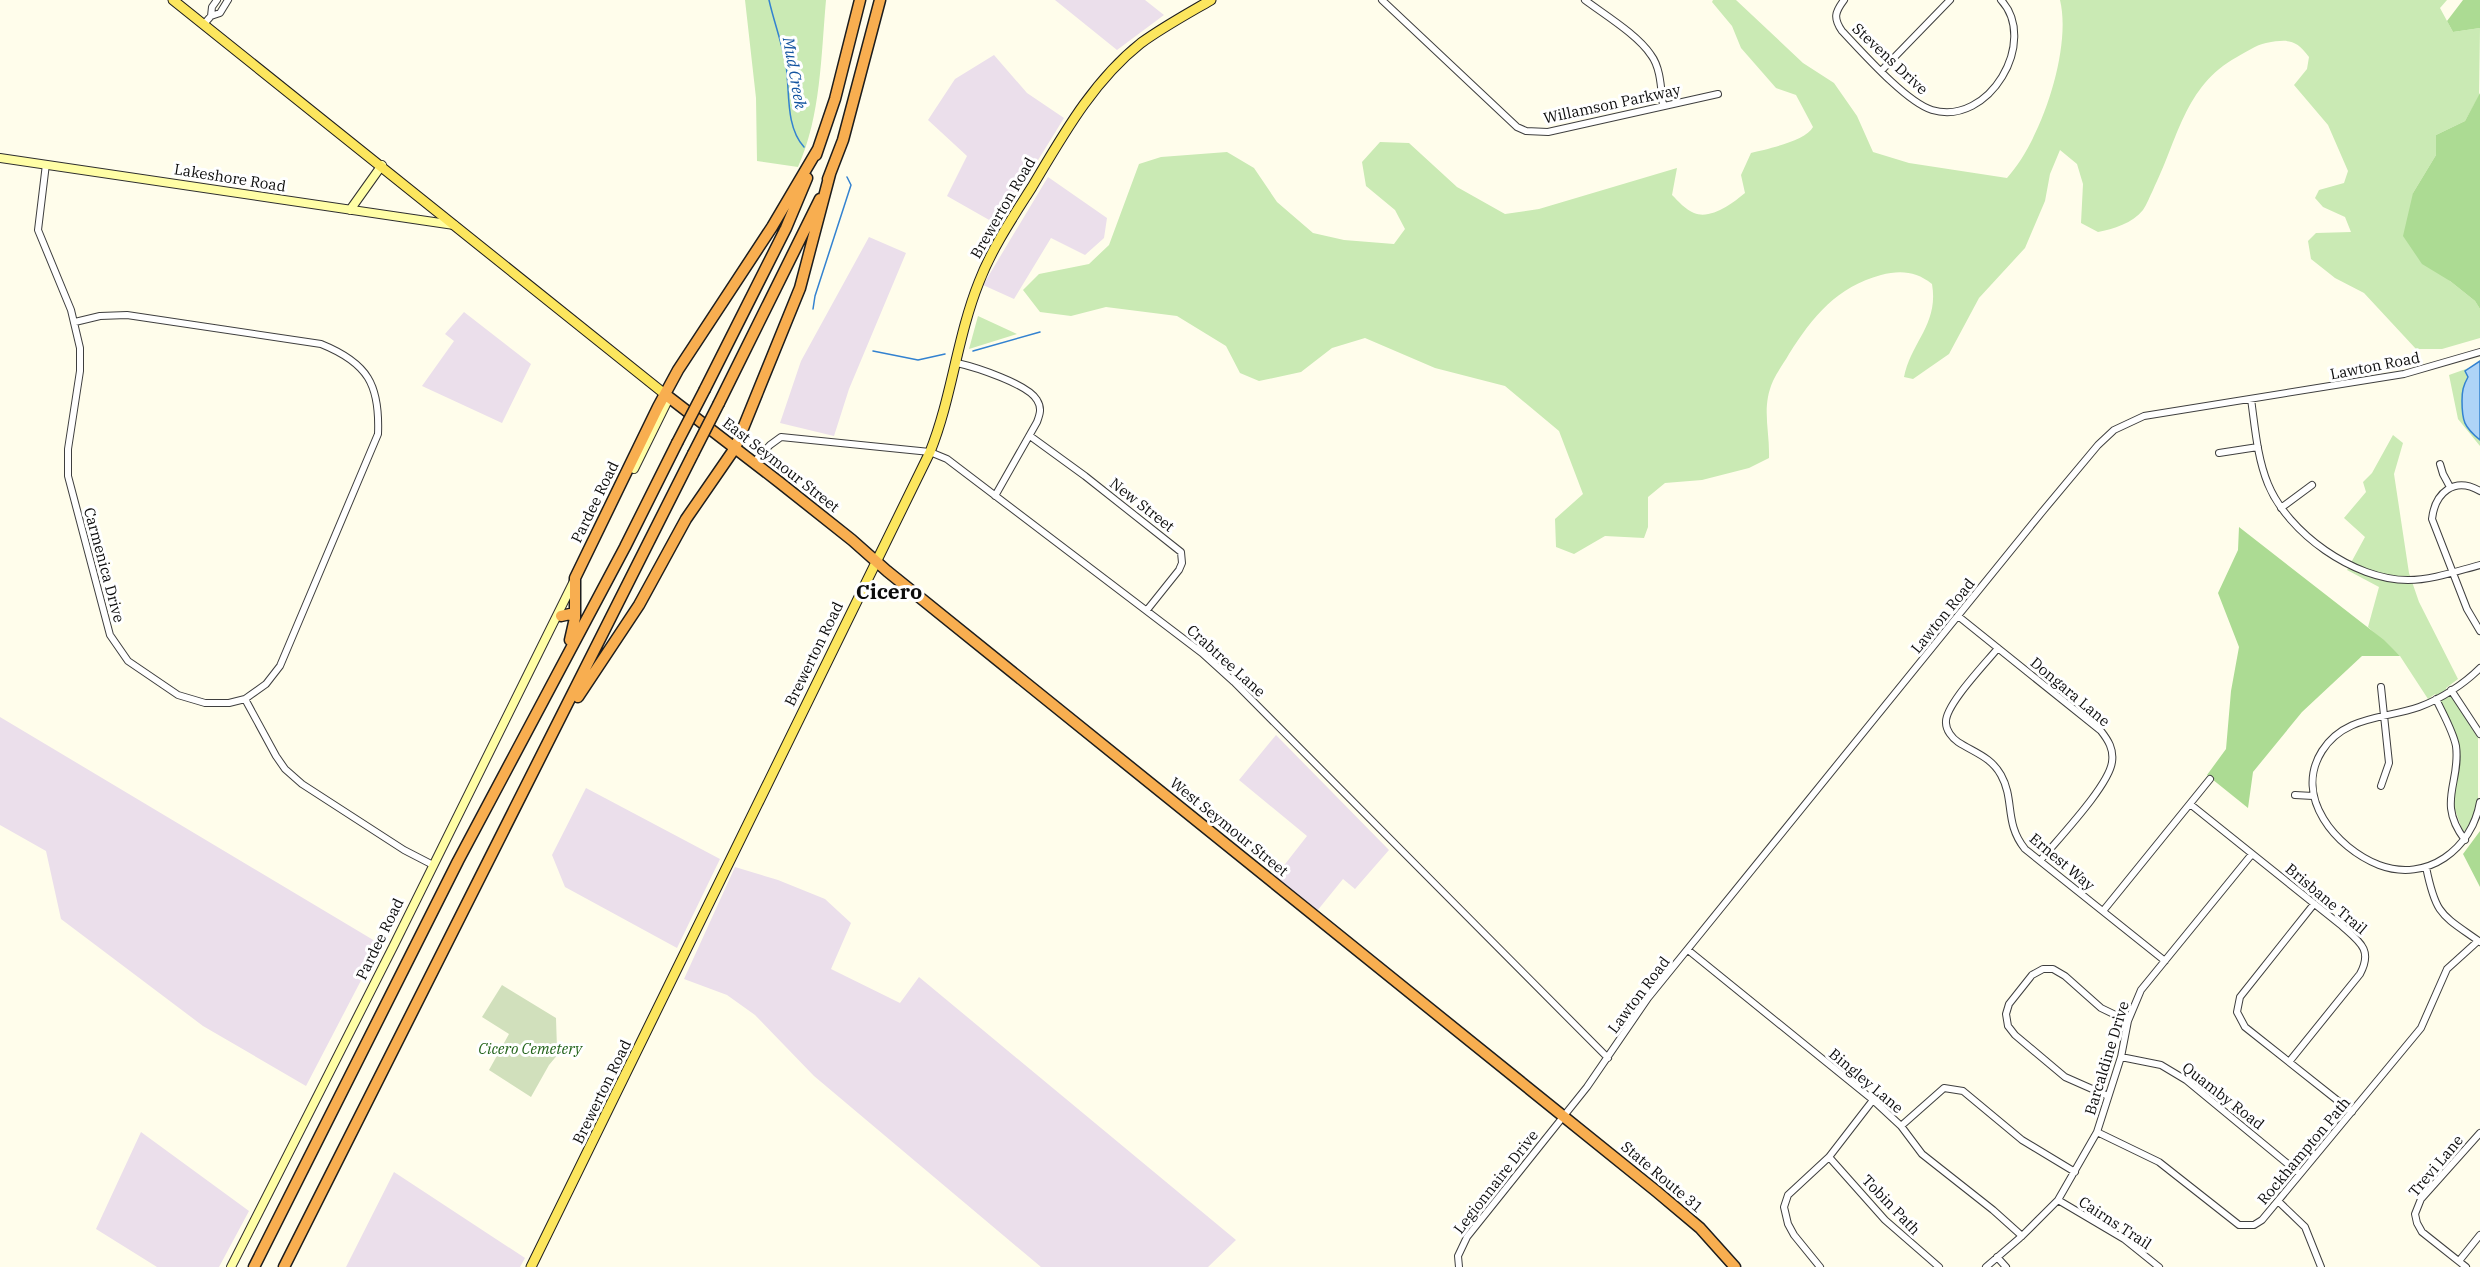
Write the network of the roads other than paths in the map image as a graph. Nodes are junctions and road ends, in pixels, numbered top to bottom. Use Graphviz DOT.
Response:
graph roads {
  1 [pos="174,0"];
  2 [pos="217,0"];
  3 [pos="228,0"];
  4 [pos="860,0"];
  5 [pos="880,0"];
  6 [pos="1211,0"];
  7 [pos="1382,0"];
  8 [pos="1585,0"];
  9 [pos="1845,0"];
  10 [pos="1950,0"];
  11 [pos="2001,0"];
  12 [pos="211,16"];
  13 [pos="204,24"];
  14 [pos="1882,70"];
  15 [pos="1718,94"];
  16 [pos="1663,106"];
  17 [pos="818,148"];
  18 [pos="0,158"];
  19 [pos="46,164"];
  20 [pos="381,165"];
  21 [pos="830,174"];
  22 [pos="350,210"];
  23 [pos="455,225"];
  24 [pos="75,322"];
  25 [pos="2480,352"];
  26 [pos="957,363"];
  27 [pos="668,397"];
  28 [pos="2251,399"];
  29 [pos="1030,436"];
  30 [pos="2258,447"];
  31 [pos="735,448"];
  32 [pos="930,452"];
  33 [pos="2219,453"];
  34 [pos="754,462"];
  35 [pos="2440,464"];
  36 [pos="2312,485"];
  37 [pos="2450,487"];
  38 [pos="2480,490"];
  39 [pos="995,496"];
  40 [pos="2281,508"];
  41 [pos="876,562"];
  42 [pos="2480,565"];
  43 [pos="2452,573"];
  44 [pos="574,584"];
  45 [pos="1147,610"];
  46 [pos="1958,616"];
  47 [pos="575,618"];
  48 [pos="557,620"];
  49 [pos="2480,631"];
  50 [pos="1998,648"];
  51 [pos="2480,668"];
  52 [pos="558,672"];
  53 [pos="2381,687"];
  54 [pos="2451,690"];
  55 [pos="245,699"];
  56 [pos="2436,699"];
  57 [pos="2384,716"];
  58 [pos="558,727"];
  59 [pos="2480,734"];
  60 [pos="2210,779"];
  61 [pos="2381,786"];
  62 [pos="2295,795"];
  63 [pos="2313,796"];
  64 [pos="2480,802"];
  65 [pos="2190,804"];
  66 [pos="2465,840"];
  67 [pos="2252,854"];
  68 [pos="2040,861"];
  69 [pos="433,865"];
  70 [pos="2426,867"];
  71 [pos="2314,904"];
  72 [pos="2103,911"];
  73 [pos="2479,942"];
  74 [pos="1688,950"];
  75 [pos="2164,961"];
  76 [pos="2128,1021"];
  77 [pos="2121,1057"];
  78 [pos="1608,1058"];
  79 [pos="2289,1062"];
  80 [pos="2108,1096"];
  81 [pos="1873,1100"];
  82 [pos="2352,1112"];
  83 [pos="1563,1116"];
  84 [pos="1901,1126"];
  85 [pos="2097,1132"];
  86 [pos="2480,1133"];
  87 [pos="1830,1157"];
  88 [pos="2075,1172"];
  89 [pos="2300,1174"];
  90 [pos="2058,1200"];
  91 [pos="2278,1201"];
  92 [pos="2480,1235"];
  93 [pos="2022,1236"];
  94 [pos="1997,1257"];
  95 [pos="2459,1261"];
  96 [pos="231,1267"];
  97 [pos="254,1267"];
  98 [pos="284,1267"];
  99 [pos="531,1267"];
  100 [pos="1459,1267"];
  101 [pos="1735,1267"];
  102 [pos="1820,1267"];
  103 [pos="1939,1267"];
  104 [pos="1986,1267"];
  105 [pos="2006,1267"];
  106 [pos="2159,1267"];
  107 [pos="2321,1267"];
  108 [pos="2466,1267"];
  1 -- 13 [label="main road"];
  2 -- 12 [label="street"];
  3 -- 12 [label="street"];
  4 -- 17 [label="highway"];
  5 -- 21 [label="highway"];
  6 -- 26 [label="main road, Brewerton Road"];
  7 -- 16 [label="street, Willamson Parkway"];
  8 -- 16 [label="street"];
  9 -- 14 [label="street, Stevens Drive"];
  10 -- 14 [label="street"];
  11 -- 14 [label="street, Stevens Drive"];
  12 -- 13 [label="street"];
  13 -- 20 [label="main road"];
  15 -- 16 [label="street, Willamson Parkway"];
  17 -- 27 [label="highway, Pardee Road"];
  17 -- 52 [label="highway, bridge"];
  18 -- 19 [label="street, Lakeshore Road"];
  19 -- 22 [label="street, Lakeshore Road"];
  19 -- 24 [label="street, Carmenica Drive"];
  20 -- 22 [label="street"];
  20 -- 23 [label="main road"];
  21 -- 31 [label="highway"];
  21 -- 58 [label="highway, bridge"];
  22 -- 23 [label="street, Lakeshore Road"];
  23 -- 27 [label="main road"];
  24 -- 55 [label="street, Carmenica Drive"];
  24 -- 55 [label="street"];
  25 -- 28 [label="street, Lawton Road"];
  26 -- 29 [label="street"];
  26 -- 32 [label="main road, Brewerton Road"];
  27 -- 31 [label="highway, East Seymour Street"];
  27 -- 44 [label="highway, Pardee Road"];
  28 -- 30 [label="street"];
  28 -- 46 [label="street, Lawton Road"];
  29 -- 39 [label="street"];
  29 -- 45 [label="street, New Street"];
  30 -- 33 [label="street"];
  30 -- 40 [label="street"];
  31 -- 34 [label="highway, East Seymour Street"];
  31 -- 58 [label="highway"];
  32 -- 34 [label="street, Crabtree Lane"];
  32 -- 39 [label="street, Crabtree Lane"];
  32 -- 41 [label="main road, Brewerton Road"];
  34 -- 41 [label="highway, East Seymour Street"];
  35 -- 37 [label="street"];
  36 -- 40 [label="street"];
  37 -- 38 [label="street"];
  37 -- 43 [label="street"];
  39 -- 45 [label="street, Crabtree Lane"];
  40 -- 43 [label="street"];
  41 -- 83 [label="highway, West Seymour Street"];
  41 -- 99 [label="main road, Brewerton Road"];
  42 -- 43 [label="street"];
  43 -- 49 [label="street"];
  44 -- 47 [label="highway"];
  44 -- 48 [label="street, Pardee Road"];
  45 -- 78 [label="street, Crabtree Lane"];
  46 -- 50 [label="street, Dongara Lane"];
  46 -- 74 [label="street, Lawton Road"];
  47 -- 48 [label="highway"];
  47 -- 52 [label="highway"];
  48 -- 69 [label="street, Pardee Road"];
  50 -- 68 [label="street, Ernest Way"];
  50 -- 68 [label="street, Dongara Lane"];
  51 -- 54 [label="street"];
  52 -- 97 [label="highway"];
  53 -- 57 [label="street"];
  54 -- 56 [label="street"];
  54 -- 59 [label="street"];
  55 -- 69 [label="street"];
  56 -- 57 [label="street"];
  56 -- 66 [label="street"];
  57 -- 61 [label="street"];
  57 -- 63 [label="street"];
  58 -- 98 [label="highway"];
  60 -- 65 [label="street"];
  62 -- 63 [label="street"];
  63 -- 70 [label="street"];
  64 -- 66 [label="street"];
  65 -- 67 [label="street, Brisbane Trail"];
  65 -- 72 [label="street"];
  66 -- 70 [label="street"];
  67 -- 71 [label="street, Brisbane Trail"];
  67 -- 75 [label="street, Barcaldine Drive"];
  68 -- 72 [label="street, Ernest Way"];
  69 -- 96 [label="street, Pardee Road"];
  70 -- 73 [label="street"];
  71 -- 79 [label="street, Brisbane Trail"];
  71 -- 79 [label="street"];
  72 -- 75 [label="street, Ernest Way"];
  73 -- 82 [label="street, Rockhampton Path"];
  74 -- 78 [label="street, Lawton Road"];
  74 -- 81 [label="street, Bingley Lane"];
  75 -- 76 [label="street, Barcaldine Drive"];
  76 -- 77 [label="street, Barcaldine Drive"];
  76 -- 80 [label="street"];
  77 -- 80 [label="street, Barcaldine Drive"];
  77 -- 89 [label="street, Quamby Road"];
  78 -- 83 [label="street, Lawton Road"];
  79 -- 82 [label="street"];
  80 -- 85 [label="street, Barcaldine Drive"];
  81 -- 84 [label="street, Bingley Lane"];
  81 -- 87 [label="street"];
  82 -- 89 [label="street, Rockhampton Path"];
  83 -- 100 [label="street, Legionnaire Drive"];
  83 -- 101 [label="highway, State Route 31"];
  84 -- 88 [label="street"];
  84 -- 93 [label="street, Bingley Lane"];
  85 -- 88 [label="street, Barcaldine Drive"];
  85 -- 91 [label="street, Rockhampton Path"];
  86 -- 95 [label="street, Trevi Lane"];
  87 -- 102 [label="street"];
  87 -- 103 [label="street, Tobin Path"];
  88 -- 90 [label="street, Barcaldine Drive"];
  89 -- 91 [label="street, Rockhampton Path"];
  90 -- 93 [label="street, Barcaldine Drive"];
  90 -- 106 [label="street, Cairns Trail"];
  91 -- 107 [label="street"];
  92 -- 95 [label="street"];
  93 -- 94 [label="street, Barcaldine Drive"];
  94 -- 104 [label="street, Barcaldine Drive"];
  94 -- 105 [label="street"];
  95 -- 108 [label="street, Trevi Lane"];
}
